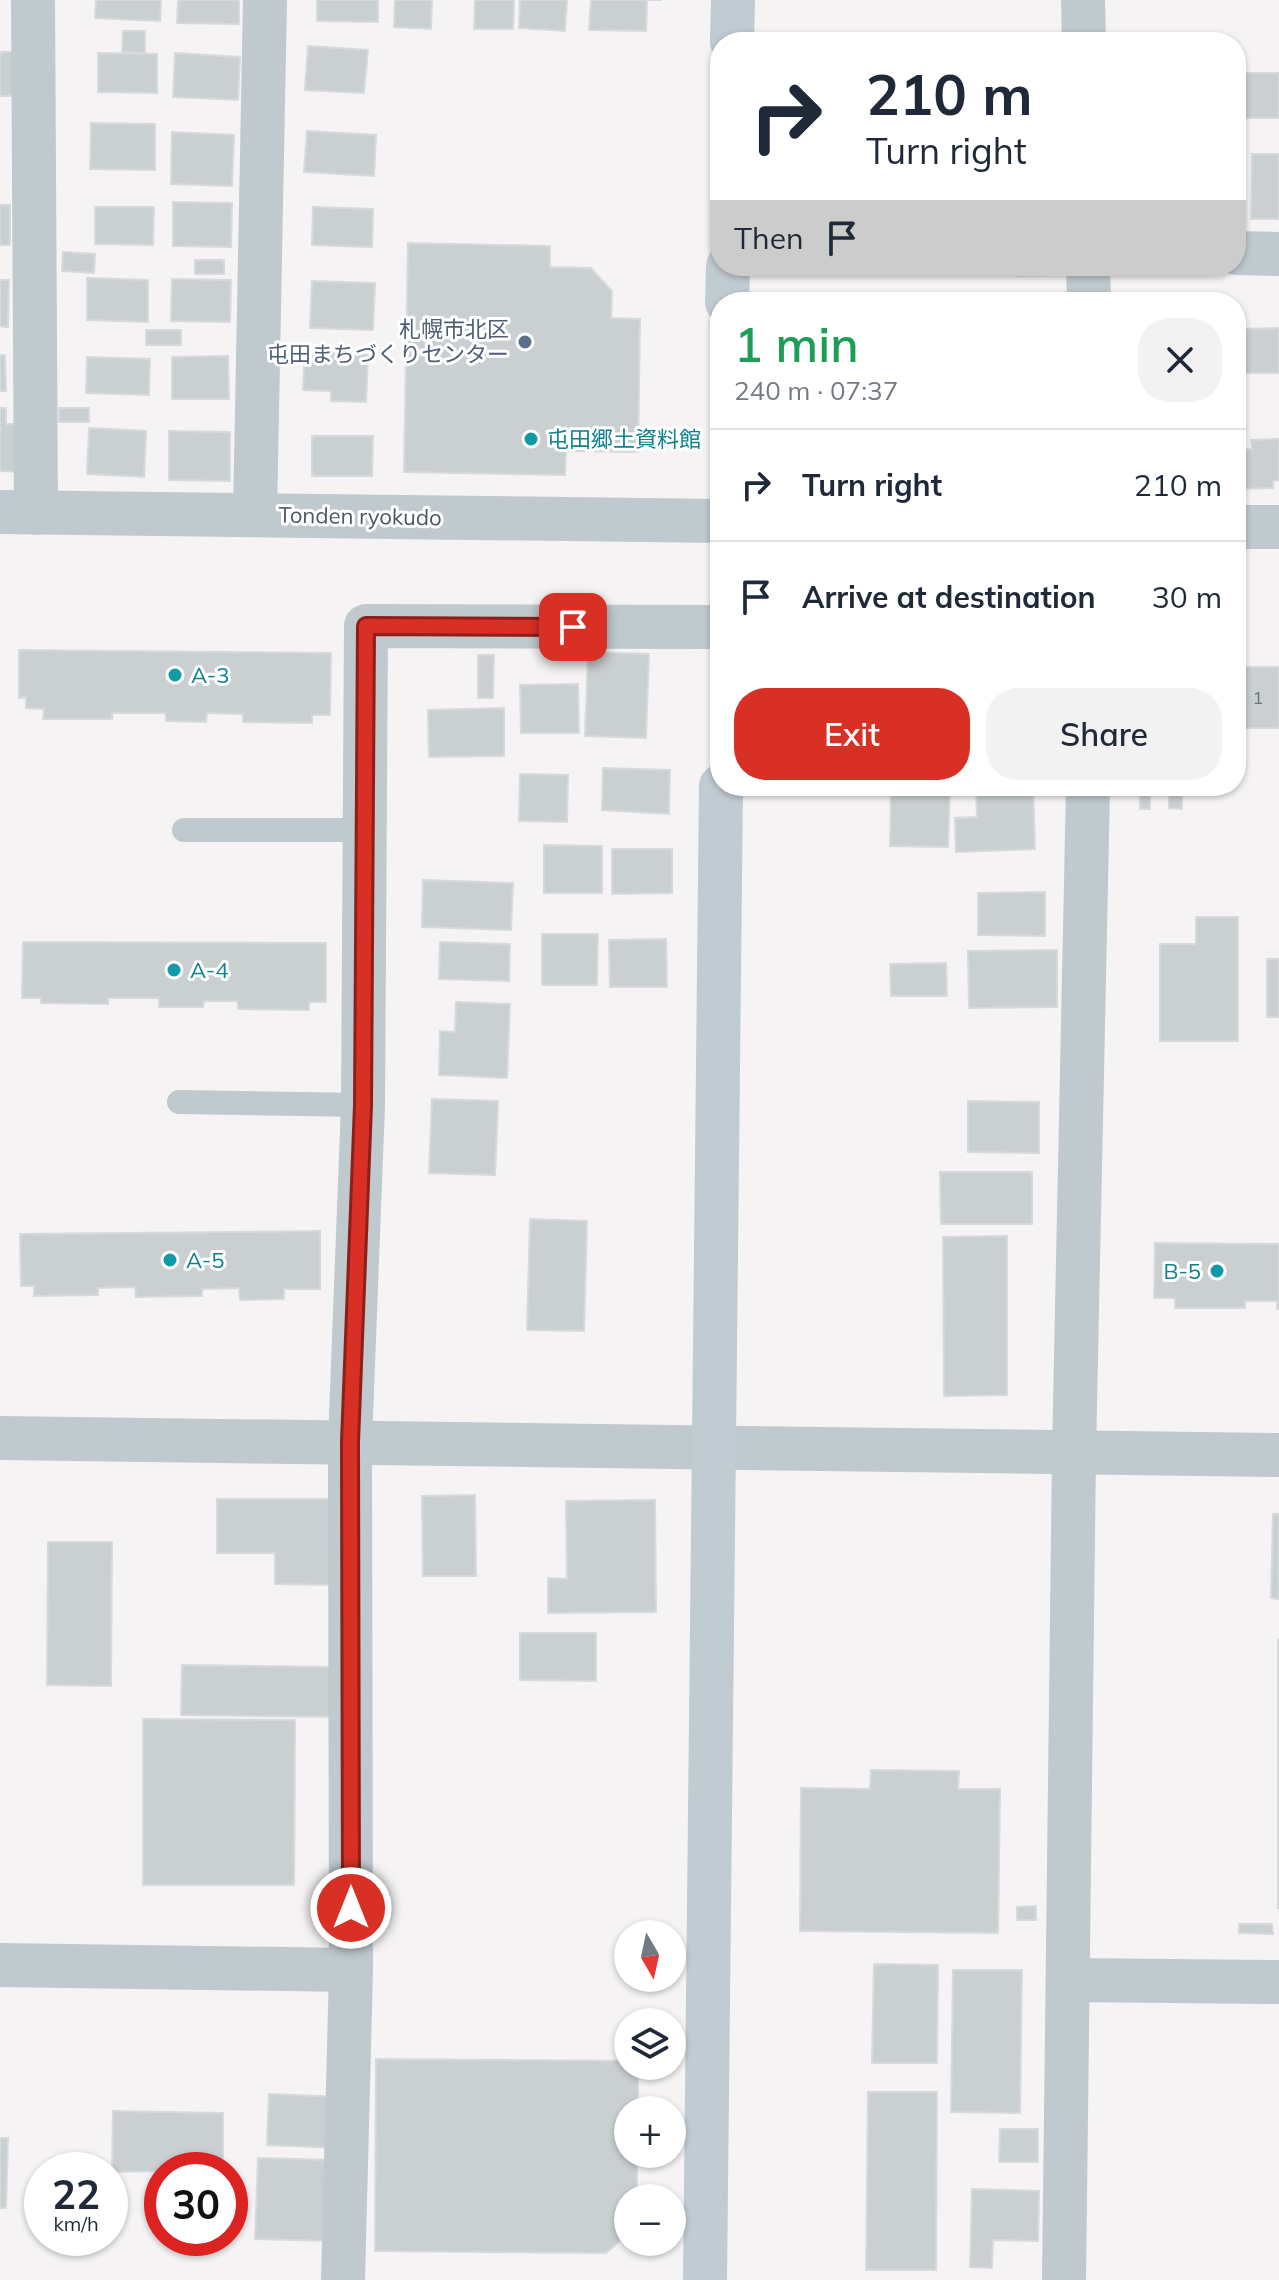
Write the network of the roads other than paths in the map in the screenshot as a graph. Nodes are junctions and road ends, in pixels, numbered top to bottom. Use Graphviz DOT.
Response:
graph roads {
  1 [pos="33,0"];
  2 [pos="265,0"];
  3 [pos="733,0"];
  4 [pos="1083,0"];
  5 [pos="732,32"];
  6 [pos="1084,32"];
  7 [pos="1246,253"];
  8 [pos="1279,254"];
  9 [pos="18,512"];
  10 [pos="255,514"];
  11 [pos="710,521"];
  12 [pos="1246,527"];
  13 [pos="1279,527"];
  14 [pos="710,627"];
  15 [pos="721,796"];
  16 [pos="1088,796"];
  17 [pos="184,830"];
  18 [pos="365,830"];
  19 [pos="179,1102"];
  20 [pos="363,1105"];
  21 [pos="0,1438"];
  22 [pos="350,1442"];
  23 [pos="713,1447"];
  24 [pos="1074,1453"];
  25 [pos="1279,1455"];
  26 [pos="0,1965"];
  27 [pos="351,1970"];
  28 [pos="1068,1980"];
  29 [pos="1279,1982"];
  30 [pos="343,2280"];
  31 [pos="705,2280"];
  32 [pos="1064,2280"];
  1 -- 9 [label="street"];
  2 -- 10 [label="street"];
  3 -- 5 [label="street"];
  4 -- 6 [label="street"];
  7 -- 8 [label="street"];
  9 -- 10 [label="street, Tonden ryokudo"];
  10 -- 11 [label="street, Tonden ryokudo"];
  12 -- 13 [label="street"];
  14 -- 18 [label="street"];
  15 -- 23 [label="street"];
  16 -- 24 [label="street"];
  17 -- 18 [label="lane"];
  18 -- 20 [label="street"];
  19 -- 20 [label="lane"];
  20 -- 22 [label="street"];
  21 -- 22 [label="street"];
  22 -- 23 [label="street"];
  22 -- 27 [label="street"];
  23 -- 24 [label="street"];
  23 -- 31 [label="street"];
  24 -- 25 [label="street"];
  24 -- 28 [label="street"];
  26 -- 27 [label="street"];
  27 -- 30 [label="street"];
  28 -- 29 [label="street"];
  28 -- 32 [label="street"];
}
